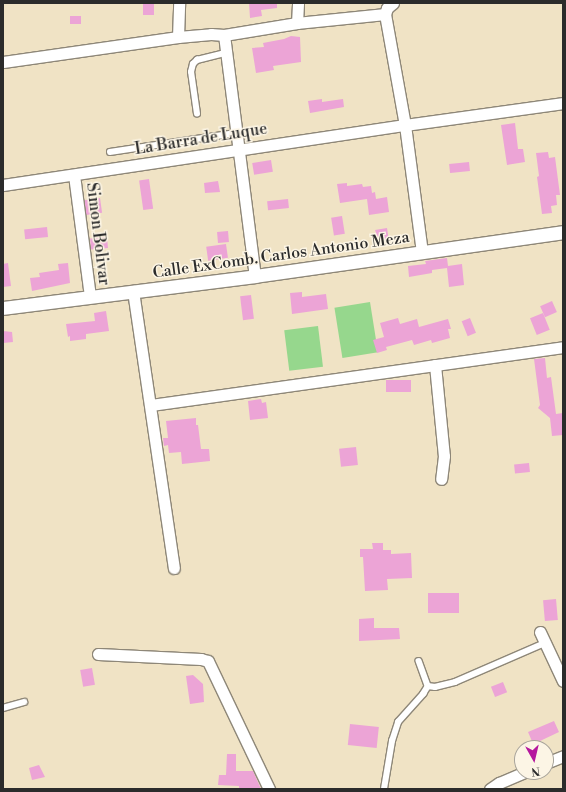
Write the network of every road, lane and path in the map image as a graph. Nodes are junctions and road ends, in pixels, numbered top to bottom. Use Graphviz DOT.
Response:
graph roads {
  1 [pos="179,3"];
  2 [pos="298,3"];
  3 [pos="393,3"];
  4 [pos="385,14"];
  5 [pos="297,23"];
  6 [pos="224,35"];
  7 [pos="178,37"];
  8 [pos="226,53"];
  9 [pos="3,62"];
  10 [pos="563,103"];
  11 [pos="197,114"];
  12 [pos="405,125"];
  13 [pos="236,133"];
  14 [pos="238,150"];
  15 [pos="110,152"];
  16 [pos="74,175"];
  17 [pos="3,185"];
  18 [pos="563,232"];
  19 [pos="422,253"];
  20 [pos="255,276"];
  21 [pos="134,291"];
  22 [pos="90,297"];
  23 [pos="3,308"];
  24 [pos="563,347"];
  25 [pos="434,365"];
  26 [pos="151,405"];
  27 [pos="441,479"];
  28 [pos="174,568"];
  29 [pos="540,632"];
  30 [pos="545,643"];
  31 [pos="98,654"];
  32 [pos="419,662"];
  33 [pos="563,681"];
  34 [pos="428,686"];
  35 [pos="24,702"];
  36 [pos="3,708"];
  37 [pos="514,777"];
  38 [pos="269,789"];
  39 [pos="384,789"];
  40 [pos="490,789"];
  1 -- 7 [label="street"];
  2 -- 5 [label="street"];
  3 -- 4 [label="street"];
  4 -- 5 [label="street"];
  4 -- 12 [label="street"];
  5 -- 6 [label="street"];
  6 -- 7 [label="street"];
  6 -- 8 [label="street"];
  7 -- 9 [label="street"];
  8 -- 11 [label="lane"];
  8 -- 13 [label="street"];
  10 -- 12 [label="street, La Barra de Luque"];
  12 -- 14 [label="street, La Barra de Luque"];
  12 -- 19 [label="street"];
  13 -- 14 [label="street"];
  13 -- 15 [label="lane"];
  14 -- 16 [label="street, La Barra de Luque"];
  14 -- 20 [label="street"];
  16 -- 17 [label="street, La Barra de Luque"];
  16 -- 22 [label="street, Simon Bolivar"];
  18 -- 19 [label="street, Calle ExComb. Carlos Antonio Meza"];
  19 -- 20 [label="street, Calle ExComb. Carlos Antonio Meza"];
  20 -- 21 [label="street, Calle ExComb. Carlos Antonio Meza"];
  21 -- 22 [label="street, Calle ExComb. Carlos Antonio Meza"];
  21 -- 26 [label="street"];
  22 -- 23 [label="street, Calle ExComb. Carlos Antonio Meza"];
  24 -- 25 [label="street"];
  25 -- 26 [label="street"];
  25 -- 27 [label="street"];
  26 -- 28 [label="street"];
  29 -- 30 [label="street"];
  30 -- 33 [label="street"];
  30 -- 34 [label="lane"];
  31 -- 38 [label="street"];
  32 -- 34 [label="lane"];
  34 -- 39 [label="lane"];
  35 -- 36 [label="lane"];
  37 -- 40 [label="street"];
}
